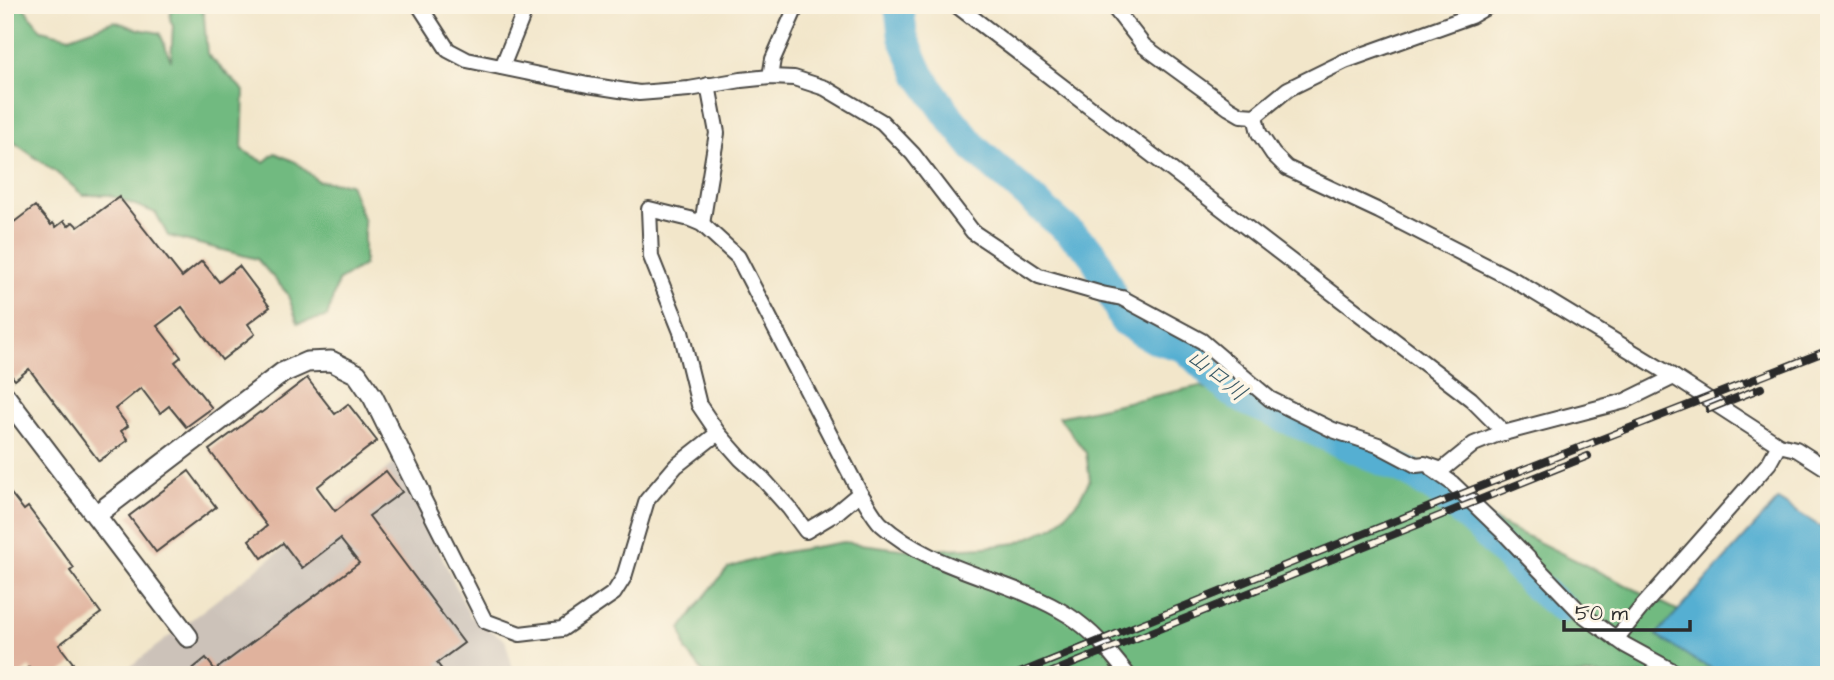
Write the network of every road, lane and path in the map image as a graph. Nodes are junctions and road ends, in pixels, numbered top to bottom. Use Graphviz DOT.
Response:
graph roads {
  1 [pos="419,5"];
  2 [pos="527,5"];
  3 [pos="797,5"];
  4 [pos="956,5"];
  5 [pos="1112,5"];
  6 [pos="1490,5"];
  7 [pos="502,67"];
  8 [pos="769,77"];
  9 [pos="708,85"];
  10 [pos="1255,117"];
  11 [pos="702,224"];
  12 [pos="1674,377"];
  13 [pos="5,396"];
  14 [pos="719,433"];
  15 [pos="1505,433"];
  16 [pos="1779,445"];
  17 [pos="1426,464"];
  18 [pos="1829,470"];
  19 [pos="420,492"];
  20 [pos="860,493"];
  21 [pos="96,515"];
  22 [pos="188,637"];
  23 [pos="1616,639"];
  24 [pos="1128,675"];
  25 [pos="1680,675"];
  1 -- 7 [label="street"];
  2 -- 7 [label="street"];
  3 -- 8 [label="street"];
  4 -- 15 [label="street"];
  5 -- 10 [label="street"];
  6 -- 10 [label="street"];
  7 -- 9 [label="street"];
  8 -- 9 [label="street"];
  8 -- 17 [label="street"];
  9 -- 11 [label="street"];
  10 -- 12 [label="street"];
  11 -- 14 [label="street"];
  11 -- 20 [label="street"];
  12 -- 15 [label="street"];
  12 -- 16 [label="street"];
  13 -- 21 [label="street"];
  14 -- 19 [label="street"];
  14 -- 20 [label="street"];
  15 -- 17 [label="street"];
  16 -- 18 [label="street"];
  16 -- 23 [label="street"];
  17 -- 23 [label="street"];
  19 -- 21 [label="street"];
  20 -- 24 [label="street"];
  21 -- 22 [label="street"];
  23 -- 25 [label="street"];
}
